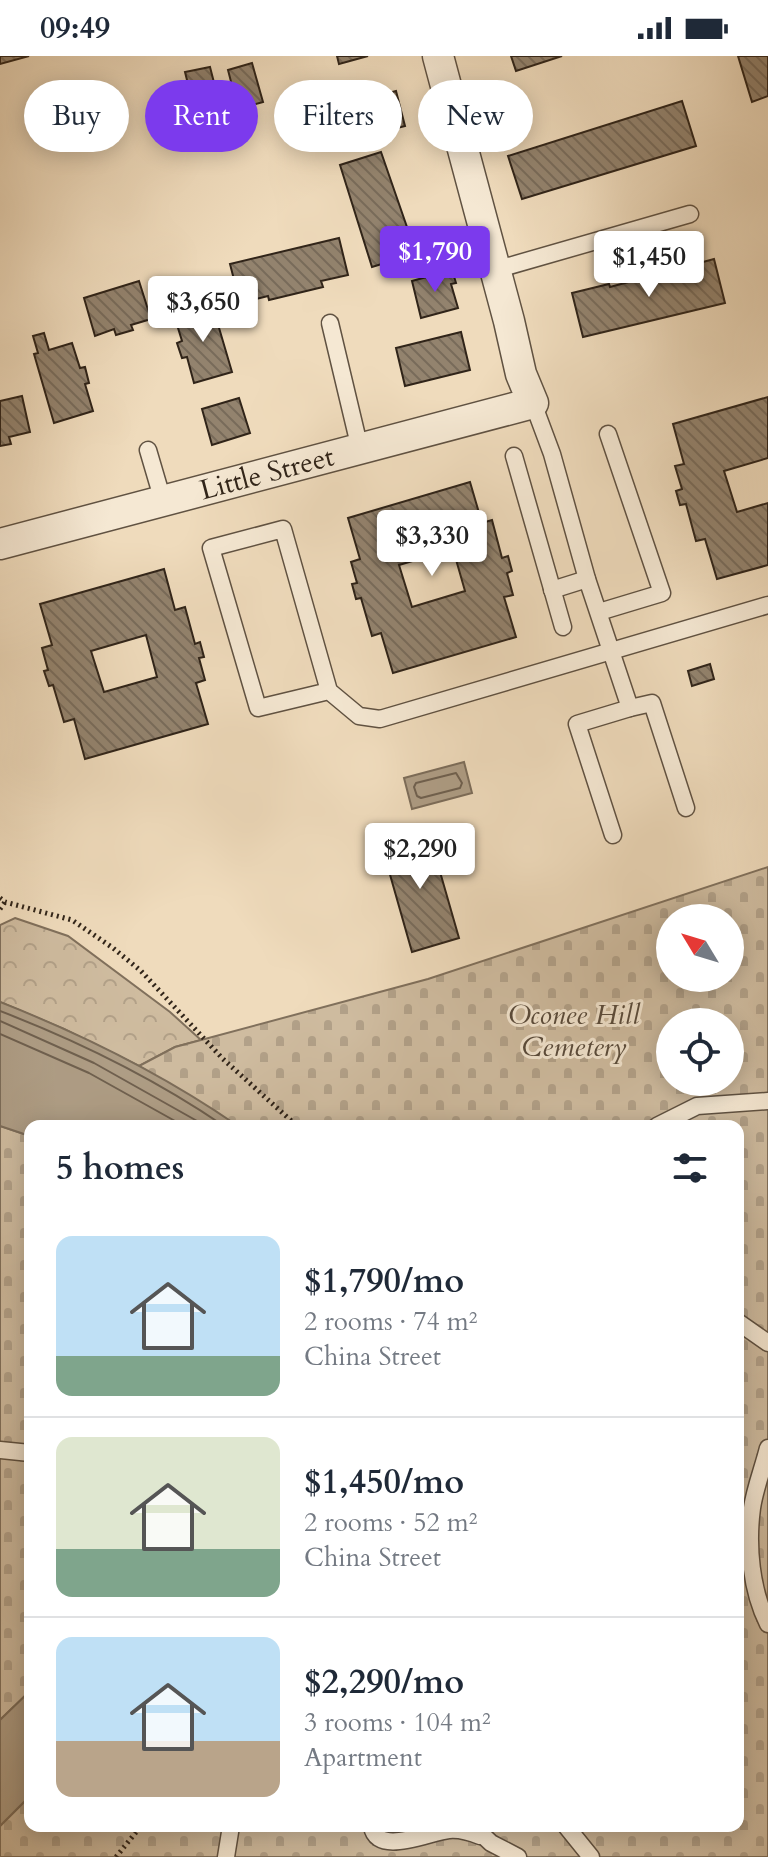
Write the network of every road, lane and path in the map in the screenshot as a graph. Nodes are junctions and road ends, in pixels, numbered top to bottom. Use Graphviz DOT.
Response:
graph roads {
  1 [pos="438,56"];
  2 [pos="690,214"];
  3 [pos="495,270"];
  4 [pos="330,323"];
  5 [pos="533,403"];
  6 [pos="608,434"];
  7 [pos="360,449"];
  8 [pos="148,450"];
  9 [pos="514,456"];
  10 [pos="163,501"];
  11 [pos="0,544"];
  12 [pos="587,579"];
  13 [pos="552,590"];
  14 [pos="768,605"];
  15 [pos="599,612"];
  16 [pos="563,627"];
  17 [pos="612,649"];
  18 [pos="329,691"];
  19 [pos="630,708"];
  20 [pos="686,808"];
  21 [pos="613,835"];
  22 [pos="3,900"];
  23 [pos="0,909"];
  24 [pos="768,1101"];
  25 [pos="290,1120"];
  26 [pos="669,1120"];
  27 [pos="744,1326"];
  28 [pos="768,1343"];
  29 [pos="768,1448"];
  30 [pos="0,1450"];
  31 [pos="24,1452"];
  32 [pos="768,1624"];
  33 [pos="136,1832"];
  34 [pos="230,1832"];
  35 [pos="373,1832"];
  36 [pos="442,1832"];
  37 [pos="478,1832"];
  38 [pos="570,1832"];
  39 [pos="571,1832"];
  40 [pos="116,1857"];
  41 [pos="226,1857"];
  42 [pos="518,1857"];
  43 [pos="576,1857"];
  44 [pos="591,1857"];
  1 -- 3 [label="street"];
  2 -- 3 [label="lane"];
  3 -- 5 [label="street"];
  4 -- 7 [label="lane"];
  5 -- 7 [label="street, Little Street"];
  5 -- 12 [label="lane"];
  6 -- 15 [label="lane"];
  7 -- 10 [label="street, Little Street"];
  8 -- 10 [label="lane"];
  9 -- 13 [label="lane"];
  10 -- 11 [label="street, Little Street"];
  12 -- 13 [label="lane"];
  12 -- 15 [label="lane"];
  13 -- 16 [label="lane"];
  14 -- 17 [label="lane"];
  15 -- 17 [label="lane"];
  17 -- 18 [label="lane"];
  17 -- 19 [label="lane"];
  18 -- 18 [label="lane"];
  19 -- 20 [label="lane"];
  19 -- 21 [label="lane"];
  22 -- 23 [label="path"];
  22 -- 25 [label="path"];
  24 -- 26 [label="lane"];
  27 -- 28 [label="lane"];
  29 -- 32 [label="lane"];
  30 -- 31 [label="lane"];
  33 -- 40 [label="path"];
  34 -- 41 [label="lane"];
  35 -- 36 [label="lane"];
  37 -- 42 [label="lane"];
  38 -- 43 [label="lane"];
  39 -- 44 [label="lane"];
}
